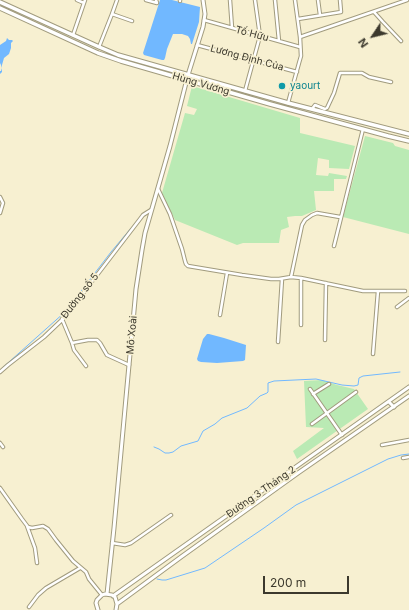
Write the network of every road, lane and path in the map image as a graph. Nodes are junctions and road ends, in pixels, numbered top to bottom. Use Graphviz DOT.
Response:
graph roads {
  1 [pos="77,0"];
  2 [pos="117,0"];
  3 [pos="146,0"];
  4 [pos="156,0"];
  5 [pos="204,0"];
  6 [pos="230,0"];
  7 [pos="255,0"];
  8 [pos="275,0"];
  9 [pos="295,0"];
  10 [pos="318,0"];
  11 [pos="340,0"];
  12 [pos="406,0"];
  13 [pos="0,2"];
  14 [pos="84,2"];
  15 [pos="0,8"];
  16 [pos="374,12"];
  17 [pos="112,14"];
  18 [pos="320,15"];
  19 [pos="298,19"];
  20 [pos="204,20"];
  21 [pos="132,21"];
  22 [pos="232,28"];
  23 [pos="73,35"];
  24 [pos="260,36"];
  25 [pos="300,37"];
  26 [pos="279,41"];
  27 [pos="401,41"];
  28 [pos="197,45"];
  29 [pos="99,47"];
  30 [pos="300,47"];
  31 [pos="254,60"];
  32 [pos="297,72"];
  33 [pos="188,75"];
  34 [pos="187,80"];
  35 [pos="391,82"];
  36 [pos="245,91"];
  37 [pos="288,103"];
  38 [pos="312,109"];
  39 [pos="364,123"];
  40 [pos="363,129"];
  41 [pos="409,134"];
  42 [pos="409,141"];
  43 [pos="158,189"];
  44 [pos="0,197"];
  45 [pos="151,210"];
  46 [pos="0,213"];
  47 [pos="340,217"];
  48 [pos="334,246"];
  49 [pos="227,272"];
  50 [pos="291,277"];
  51 [pos="301,278"];
  52 [pos="282,279"];
  53 [pos="326,283"];
  54 [pos="378,291"];
  55 [pos="405,292"];
  56 [pos="409,298"];
  57 [pos="397,307"];
  58 [pos="220,315"];
  59 [pos="62,319"];
  60 [pos="301,325"];
  61 [pos="324,340"];
  62 [pos="278,342"];
  63 [pos="72,343"];
  64 [pos="373,354"];
  65 [pos="129,365"];
  66 [pos="86,366"];
  67 [pos="0,372"];
  68 [pos="329,384"];
  69 [pos="409,387"];
  70 [pos="310,389"];
  71 [pos="356,392"];
  72 [pos="313,394"];
  73 [pos="409,396"];
  74 [pos="389,402"];
  75 [pos="394,407"];
  76 [pos="326,413"];
  77 [pos="312,424"];
  78 [pos="342,435"];
  79 [pos="409,440"];
  80 [pos="0,443"];
  81 [pos="382,444"];
  82 [pos="4,447"];
  83 [pos="409,457"];
  84 [pos="403,458"];
  85 [pos="294,468"];
  86 [pos="298,473"];
  87 [pos="0,488"];
  88 [pos="171,515"];
  89 [pos="27,526"];
  90 [pos="112,543"];
  91 [pos="176,551"];
  92 [pos="181,557"];
  93 [pos="37,562"];
  94 [pos="80,568"];
  95 [pos="107,594"];
  96 [pos="102,595"];
  97 [pos="113,596"];
  98 [pos="117,604"];
  99 [pos="29,607"];
  100 [pos="97,608"];
  101 [pos="93,610"];
  102 [pos="116,610"];
  1 -- 14 [label="street"];
  2 -- 17 [label="street"];
  3 -- 4 [label="street"];
  5 -- 20 [label="main road, Mô Xoài"];
  6 -- 22 [label="street"];
  7 -- 24 [label="street"];
  8 -- 26 [label="street"];
  9 -- 19 [label="street"];
  10 -- 18 [label="street"];
  11 -- 18 [label="street"];
  12 -- 16 [label="street"];
  13 -- 23 [label="main road, Hùng Vương"];
  14 -- 23 [label="street"];
  15 -- 34 [label="main road, Hùng Vương"];
  16 -- 25 [label="street"];
  16 -- 27 [label="street"];
  17 -- 21 [label="street"];
  17 -- 29 [label="street"];
  18 -- 19 [label="street"];
  19 -- 25 [label="street"];
  20 -- 22 [label="street, Tố Hữu"];
  20 -- 28 [label="main road, Mô Xoài"];
  22 -- 24 [label="street, Tố Hữu"];
  23 -- 29 [label="main road, Hùng Vương"];
  24 -- 26 [label="street, Tố Hữu"];
  24 -- 31 [label="street"];
  25 -- 30 [label="street"];
  26 -- 30 [label="street, Tố Hữu"];
  28 -- 31 [label="street, Lương Định Của"];
  28 -- 33 [label="main road, Mô Xoài"];
  29 -- 33 [label="main road, Hùng Vương"];
  30 -- 32 [label="street"];
  31 -- 32 [label="street, Lương Định Của"];
  31 -- 36 [label="street"];
  32 -- 37 [label="street"];
  33 -- 34 [label="main road, Mô Xoài"];
  33 -- 36 [label="main road, Hùng Vương"];
  34 -- 40 [label="main road, Hùng Vương"];
  34 -- 43 [label="main road, Mô Xoài"];
  35 -- 38 [label="street"];
  36 -- 37 [label="main road, Hùng Vương"];
  37 -- 38 [label="main road, Hùng Vương"];
  38 -- 39 [label="main road, Hùng Vương"];
  39 -- 40 [label="main road"];
  39 -- 41 [label="main road, Hùng Vương"];
  40 -- 42 [label="main road, Hùng Vương"];
  40 -- 47 [label="street"];
  43 -- 45 [label="main road, Mô Xoài"];
  43 -- 49 [label="street"];
  44 -- 46 [label="street"];
  45 -- 59 [label="street, Đường số 5"];
  45 -- 65 [label="main road, Mô Xoài"];
  47 -- 48 [label="street"];
  47 -- 50 [label="street"];
  49 -- 52 [label="street"];
  49 -- 58 [label="street"];
  50 -- 51 [label="street"];
  50 -- 52 [label="street"];
  51 -- 53 [label="street"];
  51 -- 60 [label="street"];
  52 -- 62 [label="street"];
  53 -- 54 [label="street"];
  53 -- 61 [label="street"];
  54 -- 55 [label="street"];
  54 -- 64 [label="street"];
  56 -- 57 [label="street"];
  59 -- 63 [label="street"];
  59 -- 67 [label="street, Đường số 5"];
  63 -- 65 [label="street"];
  63 -- 66 [label="street"];
  65 -- 90 [label="main road, Mô Xoài"];
  68 -- 72 [label="street"];
  69 -- 74 [label="main road, Đường 3 Tháng 2"];
  70 -- 72 [label="street"];
  71 -- 76 [label="street"];
  72 -- 76 [label="street"];
  73 -- 75 [label="main road, Đường 3 Tháng 2"];
  74 -- 75 [label="main road"];
  74 -- 78 [label="main road, Đường 3 Tháng 2"];
  75 -- 86 [label="main road, Đường 3 Tháng 2"];
  76 -- 77 [label="street"];
  76 -- 78 [label="street"];
  78 -- 85 [label="main road, Đường 3 Tháng 2"];
  79 -- 81 [label="street"];
  80 -- 82 [label="street"];
  83 -- 84 [label="street"];
  85 -- 86 [label="main road"];
  85 -- 91 [label="main road, Đường 3 Tháng 2"];
  86 -- 92 [label="main road, Đường 3 Tháng 2"];
  87 -- 89 [label="street"];
  88 -- 90 [label="street"];
  89 -- 93 [label="street"];
  89 -- 94 [label="street"];
  90 -- 95 [label="main road, Mô Xoài"];
  91 -- 92 [label="main road"];
  91 -- 97 [label="main road, Đường 3 Tháng 2"];
  92 -- 98 [label="main road, Đường 3 Tháng 2"];
  94 -- 96 [label="street"];
  94 -- 99 [label="street"];
  95 -- 96 [label="main road"];
  95 -- 97 [label="main road"];
  96 -- 100 [label="main road"];
  97 -- 98 [label="main road"];
  98 -- 102 [label="main road"];
  100 -- 101 [label="main road"];
}
